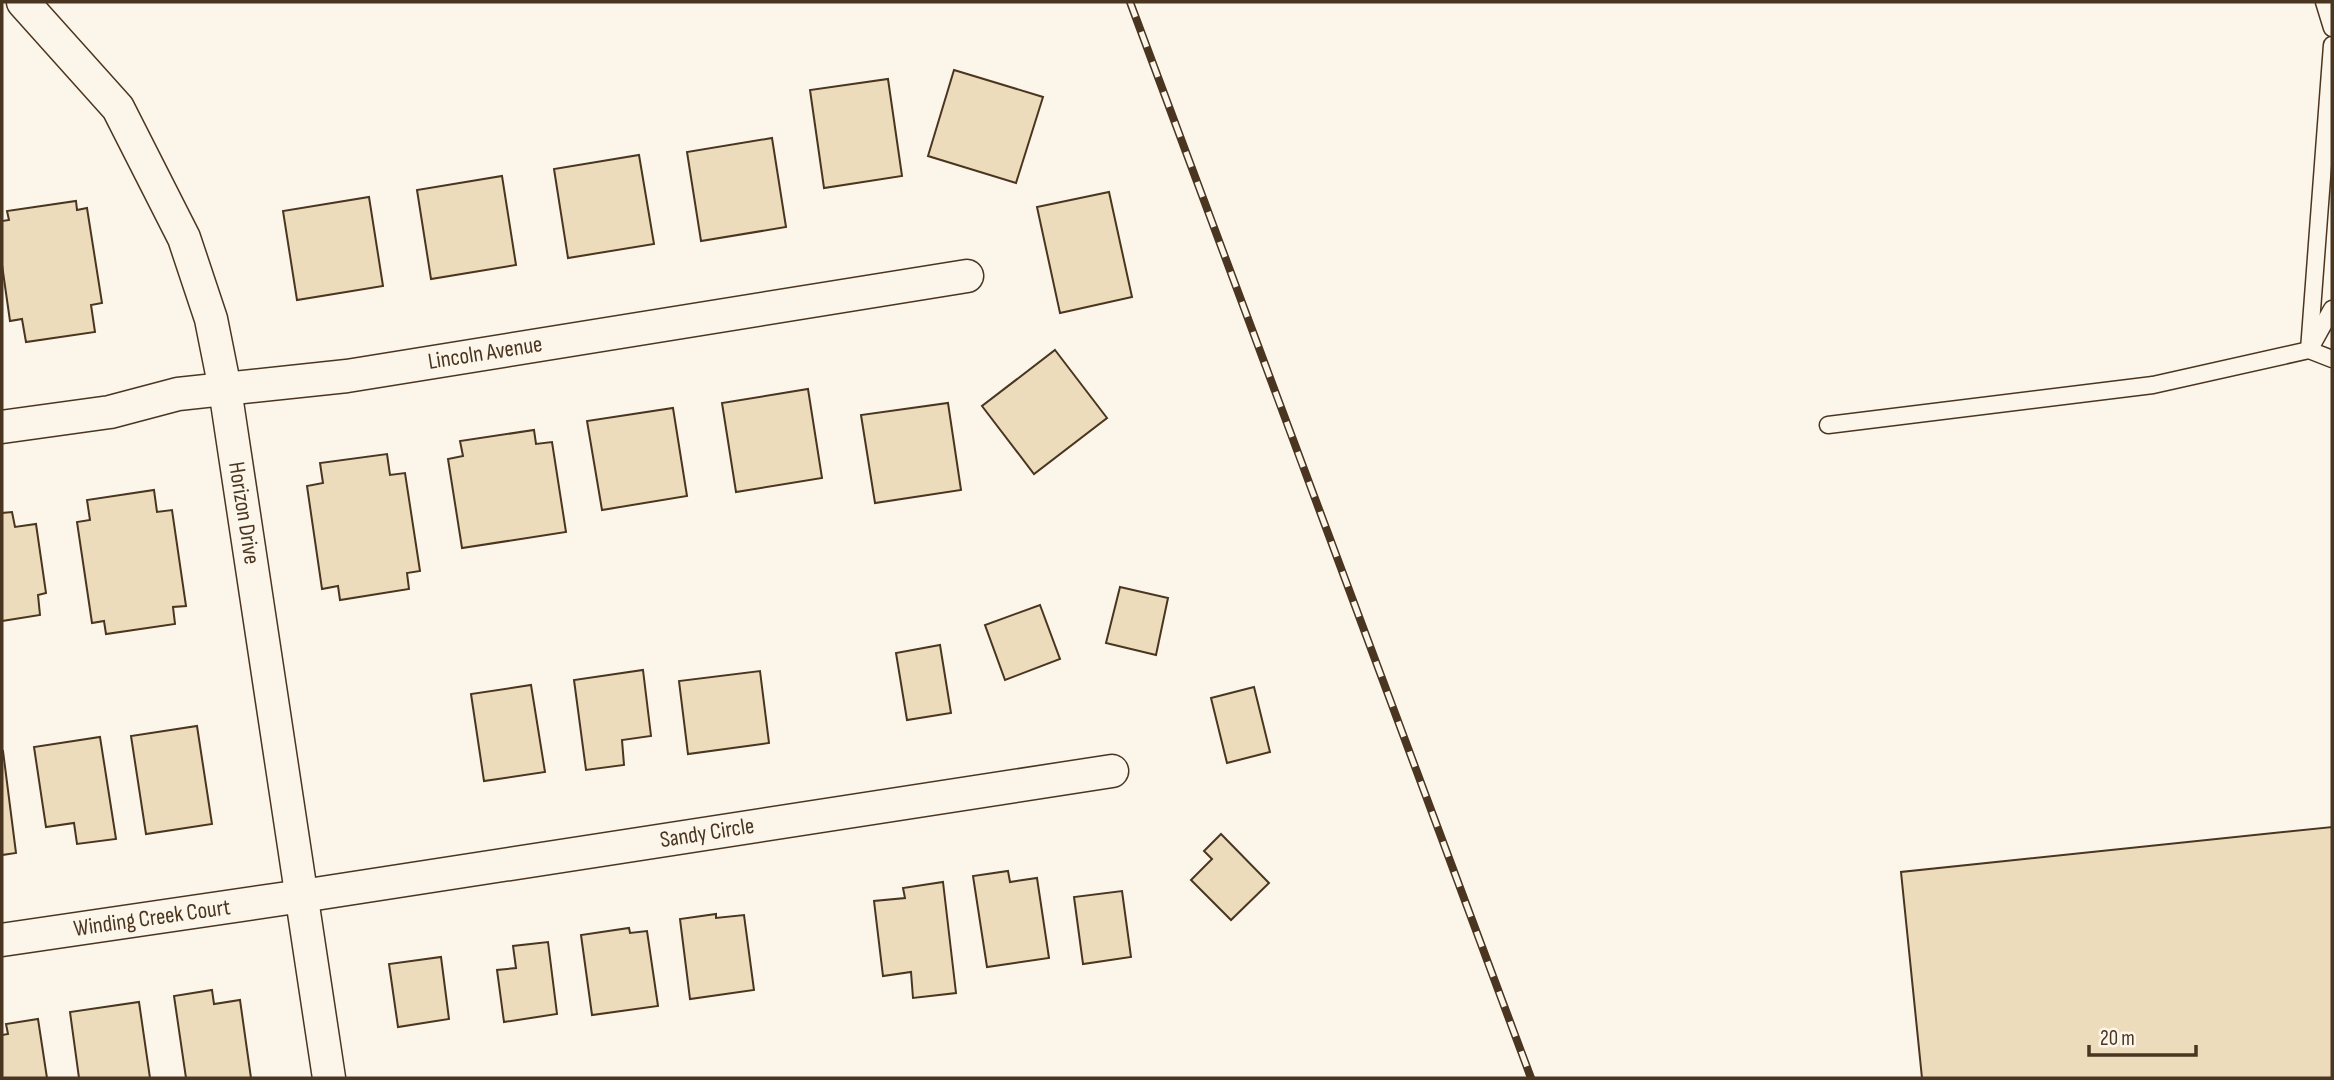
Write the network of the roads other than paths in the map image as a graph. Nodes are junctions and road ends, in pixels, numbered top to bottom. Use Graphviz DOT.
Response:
graph roads {
  1 [pos="23,2"];
  2 [pos="2324,2"];
  3 [pos="2332,29"];
  4 [pos="2332,46"];
  5 [pos="967,276"];
  6 [pos="2332,309"];
  7 [pos="2309,350"];
  8 [pos="2332,359"];
  9 [pos="225,389"];
  10 [pos="1828,425"];
  11 [pos="2,427"];
  12 [pos="1112,771"];
  13 [pos="302,896"];
  14 [pos="2,940"];
  15 [pos="329,1078"];
  1 -- 9 [label="street, Horizon Drive"];
  2 -- 3 [label="lane"];
  4 -- 7 [label="lane"];
  5 -- 9 [label="street, Lincoln Avenue"];
  6 -- 7 [label="lane"];
  7 -- 8 [label="lane"];
  7 -- 10 [label="lane"];
  9 -- 11 [label="street, Lincoln Avenue"];
  9 -- 13 [label="street, Horizon Drive"];
  12 -- 13 [label="street, Sandy Circle"];
  13 -- 14 [label="street, Winding Creek Court"];
  13 -- 15 [label="street, Horizon Drive"];
}
